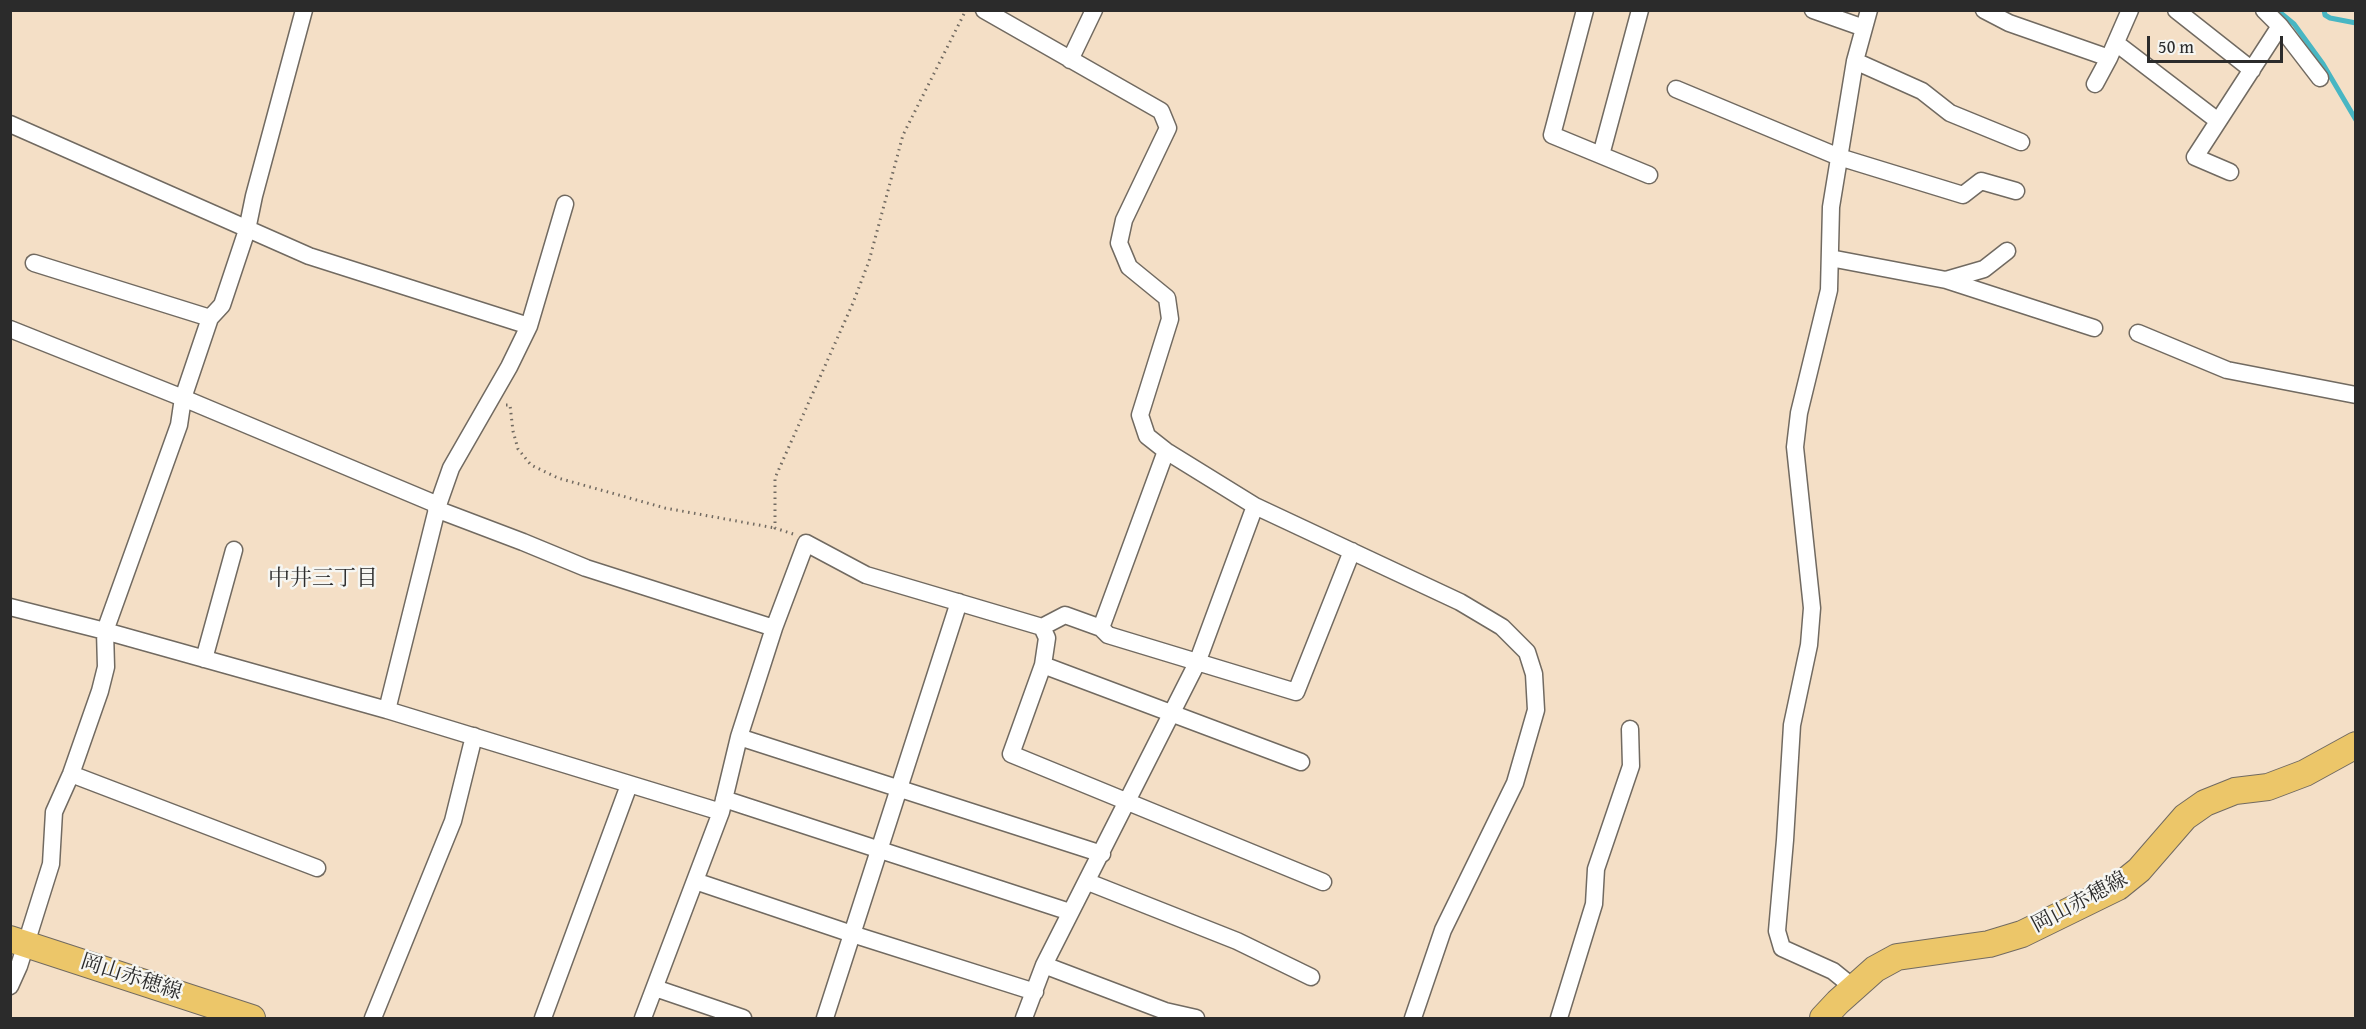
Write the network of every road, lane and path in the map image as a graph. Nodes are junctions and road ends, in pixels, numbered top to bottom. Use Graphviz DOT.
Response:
graph roads {
  1 [pos="304,10"];
  2 [pos="966,10"];
  3 [pos="984,10"];
  4 [pos="1094,10"];
  5 [pos="1585,10"];
  6 [pos="1640,10"];
  7 [pos="1813,10"];
  8 [pos="1869,10"];
  9 [pos="1984,10"];
  10 [pos="2130,10"];
  11 [pos="2176,10"];
  12 [pos="2264,10"];
  13 [pos="2280,26"];
  14 [pos="1864,28"];
  15 [pos="2116,42"];
  16 [pos="2109,58"];
  17 [pos="1070,60"];
  18 [pos="1855,61"];
  19 [pos="2252,70"];
  20 [pos="2320,78"];
  21 [pos="2095,84"];
  22 [pos="1676,89"];
  23 [pos="2218,121"];
  24 [pos="10,124"];
  25 [pos="2021,142"];
  26 [pos="1601,155"];
  27 [pos="1839,157"];
  28 [pos="2230,172"];
  29 [pos="1649,175"];
  30 [pos="2016,191"];
  31 [pos="565,204"];
  32 [pos="248,230"];
  33 [pos="2007,251"];
  34 [pos="1830,258"];
  35 [pos="34,263"];
  36 [pos="1946,280"];
  37 [pos="210,318"];
  38 [pos="529,326"];
  39 [pos="2094,328"];
  40 [pos="10,329"];
  41 [pos="2138,333"];
  42 [pos="2355,395"];
  43 [pos="183,398"];
  44 [pos="489,402"];
  45 [pos="1166,451"];
  46 [pos="1255,506"];
  47 [pos="437,507"];
  48 [pos="775,528"];
  49 [pos="806,543"];
  50 [pos="234,550"];
  51 [pos="1352,551"];
  52 [pos="959,602"];
  53 [pos="10,607"];
  54 [pos="1042,627"];
  55 [pos="774,628"];
  56 [pos="1101,628"];
  57 [pos="105,631"];
  58 [pos="204,659"];
  59 [pos="1197,663"];
  60 [pos="1043,665"];
  61 [pos="387,710"];
  62 [pos="1172,712"];
  63 [pos="1630,729"];
  64 [pos="474,736"];
  65 [pos="739,737"];
  66 [pos="2355,745"];
  67 [pos="1301,762"];
  68 [pos="71,774"];
  69 [pos="629,785"];
  70 [pos="900,788"];
  71 [pos="1126,801"];
  72 [pos="722,806"];
  73 [pos="880,851"];
  74 [pos="1102,854"];
  75 [pos="317,868"];
  76 [pos="695,881"];
  77 [pos="1088,882"];
  78 [pos="1323,882"];
  79 [pos="1070,912"];
  80 [pos="852,934"];
  81 [pos="18,941"];
  82 [pos="1044,965"];
  83 [pos="1311,977"];
  84 [pos="10,986"];
  85 [pos="655,988"];
  86 [pos="1854,988"];
  87 [pos="1035,992"];
  88 [pos="210,1012"];
  89 [pos="252,1018"];
  90 [pos="374,1018"];
  91 [pos="543,1018"];
  92 [pos="643,1018"];
  93 [pos="743,1018"];
  94 [pos="825,1018"];
  95 [pos="1024,1018"];
  96 [pos="1196,1018"];
  97 [pos="1413,1018"];
  98 [pos="1559,1018"];
  99 [pos="1823,1018"];
  1 -- 32 [label="street"];
  2 -- 48 [label="path"];
  3 -- 17 [label="street"];
  4 -- 17 [label="street"];
  5 -- 26 [label="street"];
  6 -- 26 [label="street"];
  7 -- 14 [label="street"];
  8 -- 14 [label="street"];
  9 -- 16 [label="street"];
  10 -- 15 [label="street"];
  11 -- 19 [label="street"];
  12 -- 13 [label="street"];
  13 -- 19 [label="street"];
  13 -- 20 [label="street"];
  14 -- 18 [label="street"];
  15 -- 16 [label="street"];
  15 -- 23 [label="street"];
  16 -- 21 [label="street"];
  17 -- 45 [label="street"];
  18 -- 25 [label="street"];
  18 -- 27 [label="street"];
  19 -- 23 [label="street"];
  22 -- 27 [label="street"];
  23 -- 28 [label="street"];
  24 -- 32 [label="street"];
  26 -- 29 [label="street"];
  27 -- 30 [label="street"];
  27 -- 34 [label="street"];
  31 -- 38 [label="street"];
  32 -- 37 [label="street"];
  32 -- 38 [label="street"];
  33 -- 36 [label="street"];
  34 -- 36 [label="street"];
  34 -- 86 [label="street"];
  35 -- 37 [label="street"];
  36 -- 39 [label="street"];
  37 -- 43 [label="street"];
  38 -- 44 [label="street"];
  40 -- 43 [label="street"];
  41 -- 42 [label="street"];
  43 -- 47 [label="street"];
  43 -- 57 [label="street"];
  44 -- 47 [label="street"];
  44 -- 48 [label="path"];
  45 -- 46 [label="street"];
  45 -- 56 [label="street"];
  46 -- 51 [label="street"];
  46 -- 59 [label="street"];
  47 -- 55 [label="street"];
  47 -- 61 [label="street"];
  48 -- 49 [label="path"];
  49 -- 52 [label="street"];
  49 -- 55 [label="street"];
  50 -- 58 [label="street"];
  51 -- 59 [label="street"];
  51 -- 97 [label="street"];
  52 -- 54 [label="street"];
  52 -- 70 [label="street"];
  53 -- 57 [label="street"];
  54 -- 56 [label="street"];
  54 -- 60 [label="street"];
  55 -- 65 [label="street"];
  56 -- 59 [label="street"];
  57 -- 58 [label="street"];
  57 -- 68 [label="street"];
  58 -- 61 [label="street"];
  59 -- 62 [label="street"];
  60 -- 62 [label="street"];
  60 -- 71 [label="street"];
  61 -- 64 [label="street"];
  62 -- 67 [label="street"];
  62 -- 71 [label="street"];
  63 -- 98 [label="street"];
  64 -- 69 [label="street"];
  64 -- 90 [label="street"];
  65 -- 70 [label="street"];
  65 -- 72 [label="street"];
  66 -- 86 [label="main road, 岡山赤穂線"];
  68 -- 75 [label="street"];
  68 -- 81 [label="street"];
  69 -- 72 [label="street"];
  69 -- 91 [label="street"];
  70 -- 73 [label="street"];
  70 -- 74 [label="street"];
  71 -- 74 [label="street"];
  71 -- 78 [label="street"];
  72 -- 73 [label="street"];
  72 -- 76 [label="street"];
  73 -- 79 [label="street"];
  73 -- 80 [label="street"];
  74 -- 77 [label="street"];
  76 -- 80 [label="street"];
  76 -- 85 [label="street"];
  77 -- 79 [label="street"];
  77 -- 83 [label="street"];
  79 -- 82 [label="street"];
  80 -- 87 [label="street"];
  80 -- 94 [label="street"];
  81 -- 84 [label="street"];
  81 -- 88 [label="main road, 岡山赤穂線"];
  82 -- 87 [label="street"];
  82 -- 96 [label="street"];
  85 -- 92 [label="street"];
  85 -- 93 [label="street"];
  86 -- 99 [label="main road, 岡山赤穂線"];
  87 -- 95 [label="street"];
  88 -- 89 [label="main road, 岡山赤穂線"];
}
